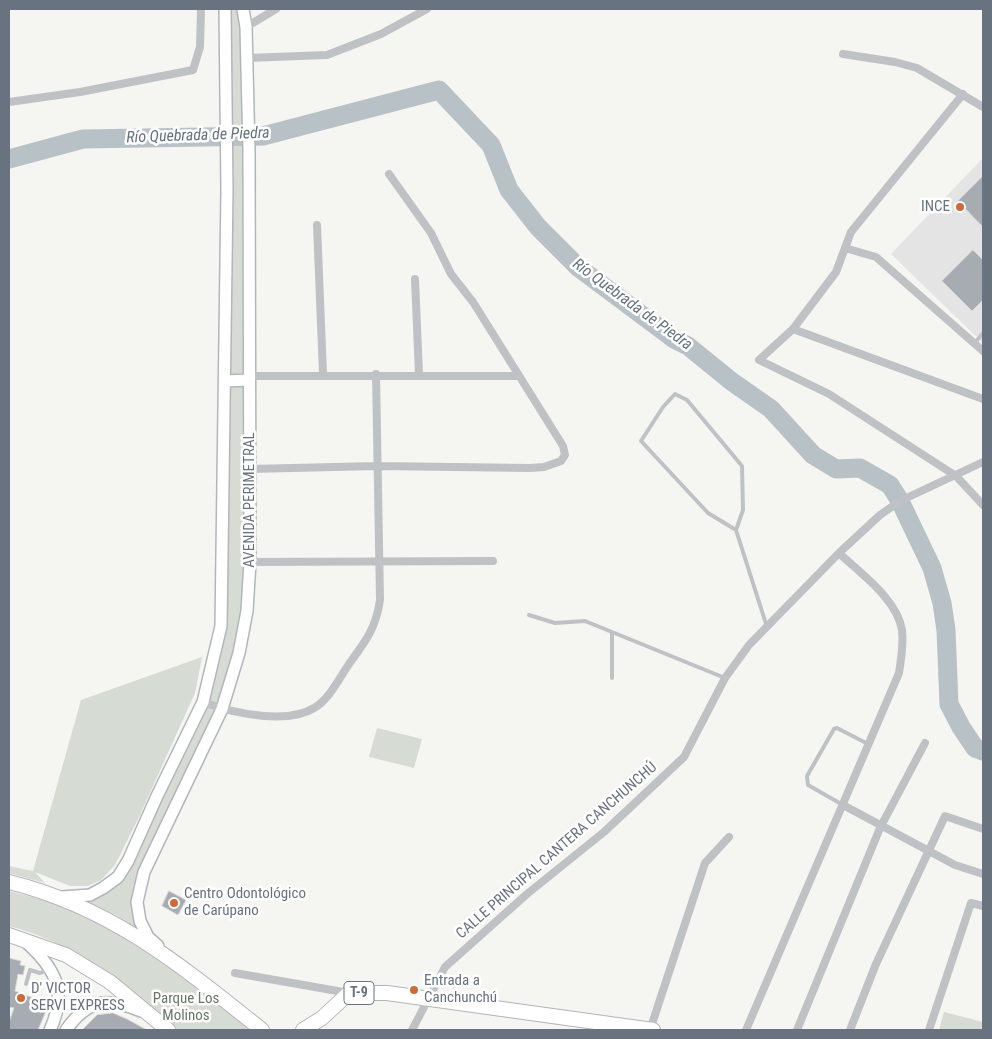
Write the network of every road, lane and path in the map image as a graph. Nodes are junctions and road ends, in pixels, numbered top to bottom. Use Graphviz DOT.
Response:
graph roads {
  1 [pos="201,9"];
  2 [pos="225,9"];
  3 [pos="243,9"];
  4 [pos="276,9"];
  5 [pos="427,9"];
  6 [pos="246,27"];
  7 [pos="843,54"];
  8 [pos="246,58"];
  9 [pos="963,94"];
  10 [pos="9,102"];
  11 [pos="983,107"];
  12 [pos="389,174"];
  13 [pos="317,225"];
  14 [pos="845,248"];
  15 [pos="414,279"];
  16 [pos="793,329"];
  17 [pos="983,333"];
  18 [pos="974,344"];
  19 [pos="983,351"];
  20 [pos="323,374"];
  21 [pos="376,374"];
  22 [pos="419,374"];
  23 [pos="519,376"];
  24 [pos="249,378"];
  25 [pos="225,381"];
  26 [pos="983,399"];
  27 [pos="983,462"];
  28 [pos="377,466"];
  29 [pos="250,469"];
  30 [pos="956,476"];
  31 [pos="983,505"];
  32 [pos="736,530"];
  33 [pos="839,553"];
  34 [pos="379,561"];
  35 [pos="493,561"];
  36 [pos="250,562"];
  37 [pos="529,615"];
  38 [pos="767,627"];
  39 [pos="612,632"];
  40 [pos="612,678"];
  41 [pos="725,678"];
  42 [pos="203,702"];
  43 [pos="222,709"];
  44 [pos="925,743"];
  45 [pos="869,744"];
  46 [pos="843,805"];
  47 [pos="882,825"];
  48 [pos="983,829"];
  49 [pos="729,837"];
  50 [pos="929,851"];
  51 [pos="983,874"];
  52 [pos="9,882"];
  53 [pos="62,897"];
  54 [pos="983,906"];
  55 [pos="9,935"];
  56 [pos="24,940"];
  57 [pos="170,958"];
  58 [pos="50,969"];
  59 [pos="235,973"];
  60 [pos="26,984"];
  61 [pos="349,994"];
  62 [pos="427,999"];
  63 [pos="151,1015"];
  64 [pos="50,1030"];
  65 [pos="66,1030"];
  66 [pos="168,1030"];
  67 [pos="262,1030"];
  68 [pos="303,1030"];
  69 [pos="412,1030"];
  70 [pos="652,1030"];
  71 [pos="746,1030"];
  72 [pos="797,1030"];
  73 [pos="850,1030"];
  74 [pos="929,1030"];
  1 -- 10 [label="street"];
  2 -- 25 [label="main road, AVENIDA PERIMETRAL"];
  3 -- 6 [label="main road, AVENIDA PERIMETRAL"];
  4 -- 6 [label="street"];
  5 -- 8 [label="street"];
  6 -- 8 [label="main road, AVENIDA PERIMETRAL"];
  7 -- 9 [label="street"];
  8 -- 24 [label="main road, AVENIDA PERIMETRAL"];
  9 -- 11 [label="street"];
  9 -- 14 [label="street"];
  12 -- 23 [label="street"];
  13 -- 20 [label="street"];
  14 -- 16 [label="street"];
  14 -- 18 [label="street"];
  15 -- 22 [label="street"];
  16 -- 26 [label="street"];
  16 -- 30 [label="street"];
  17 -- 18 [label="lane"];
  18 -- 19 [label="street"];
  20 -- 21 [label="street"];
  20 -- 24 [label="street"];
  21 -- 22 [label="street"];
  21 -- 28 [label="street"];
  22 -- 23 [label="street"];
  23 -- 28 [label="street"];
  24 -- 25 [label="main road"];
  24 -- 29 [label="main road, AVENIDA PERIMETRAL"];
  25 -- 42 [label="main road, AVENIDA PERIMETRAL"];
  27 -- 30 [label="street, CALLE PRINCIPAL CANTERA CANCHUNCHÚ"];
  28 -- 29 [label="street"];
  28 -- 34 [label="street"];
  29 -- 36 [label="main road, AVENIDA PERIMETRAL"];
  30 -- 31 [label="street"];
  30 -- 33 [label="street, CALLE PRINCIPAL CANTERA CANCHUNCHÚ"];
  32 -- 32 [label="lane"];
  32 -- 38 [label="lane"];
  33 -- 38 [label="street, CALLE PRINCIPAL CANTERA CANCHUNCHÚ"];
  33 -- 45 [label="street"];
  34 -- 35 [label="street"];
  34 -- 36 [label="street"];
  34 -- 43 [label="street"];
  36 -- 43 [label="main road, AVENIDA PERIMETRAL"];
  37 -- 39 [label="lane"];
  38 -- 41 [label="street, CALLE PRINCIPAL CANTERA CANCHUNCHÚ"];
  39 -- 40 [label="lane"];
  39 -- 41 [label="lane"];
  41 -- 62 [label="street, CALLE PRINCIPAL CANTERA CANCHUNCHÚ"];
  42 -- 43 [label="street"];
  42 -- 53 [label="main road, AVENIDA PERIMETRAL"];
  43 -- 57 [label="main road, AVENIDA PERIMETRAL"];
  44 -- 47 [label="street"];
  45 -- 46 [label="street"];
  45 -- 46 [label="lane"];
  46 -- 47 [label="street"];
  46 -- 71 [label="street"];
  47 -- 50 [label="street"];
  47 -- 72 [label="street"];
  48 -- 50 [label="street"];
  49 -- 70 [label="street"];
  50 -- 51 [label="street"];
  50 -- 73 [label="street"];
  52 -- 53 [label="highway"];
  53 -- 57 [label="highway"];
  54 -- 74 [label="street"];
  55 -- 56 [label="highway"];
  56 -- 58 [label="main road"];
  56 -- 63 [label="highway"];
  57 -- 67 [label="highway"];
  58 -- 60 [label="lane"];
  58 -- 64 [label="main road"];
  59 -- 61 [label="street"];
  61 -- 62 [label="highway, T-9"];
  61 -- 68 [label="highway, T-9"];
  62 -- 69 [label="street, CALLE PRINCIPAL CANTERA CANCHUNCHÚ"];
  62 -- 70 [label="highway, T-9"];
  63 -- 65 [label="main road"];
  63 -- 66 [label="highway"];
}
